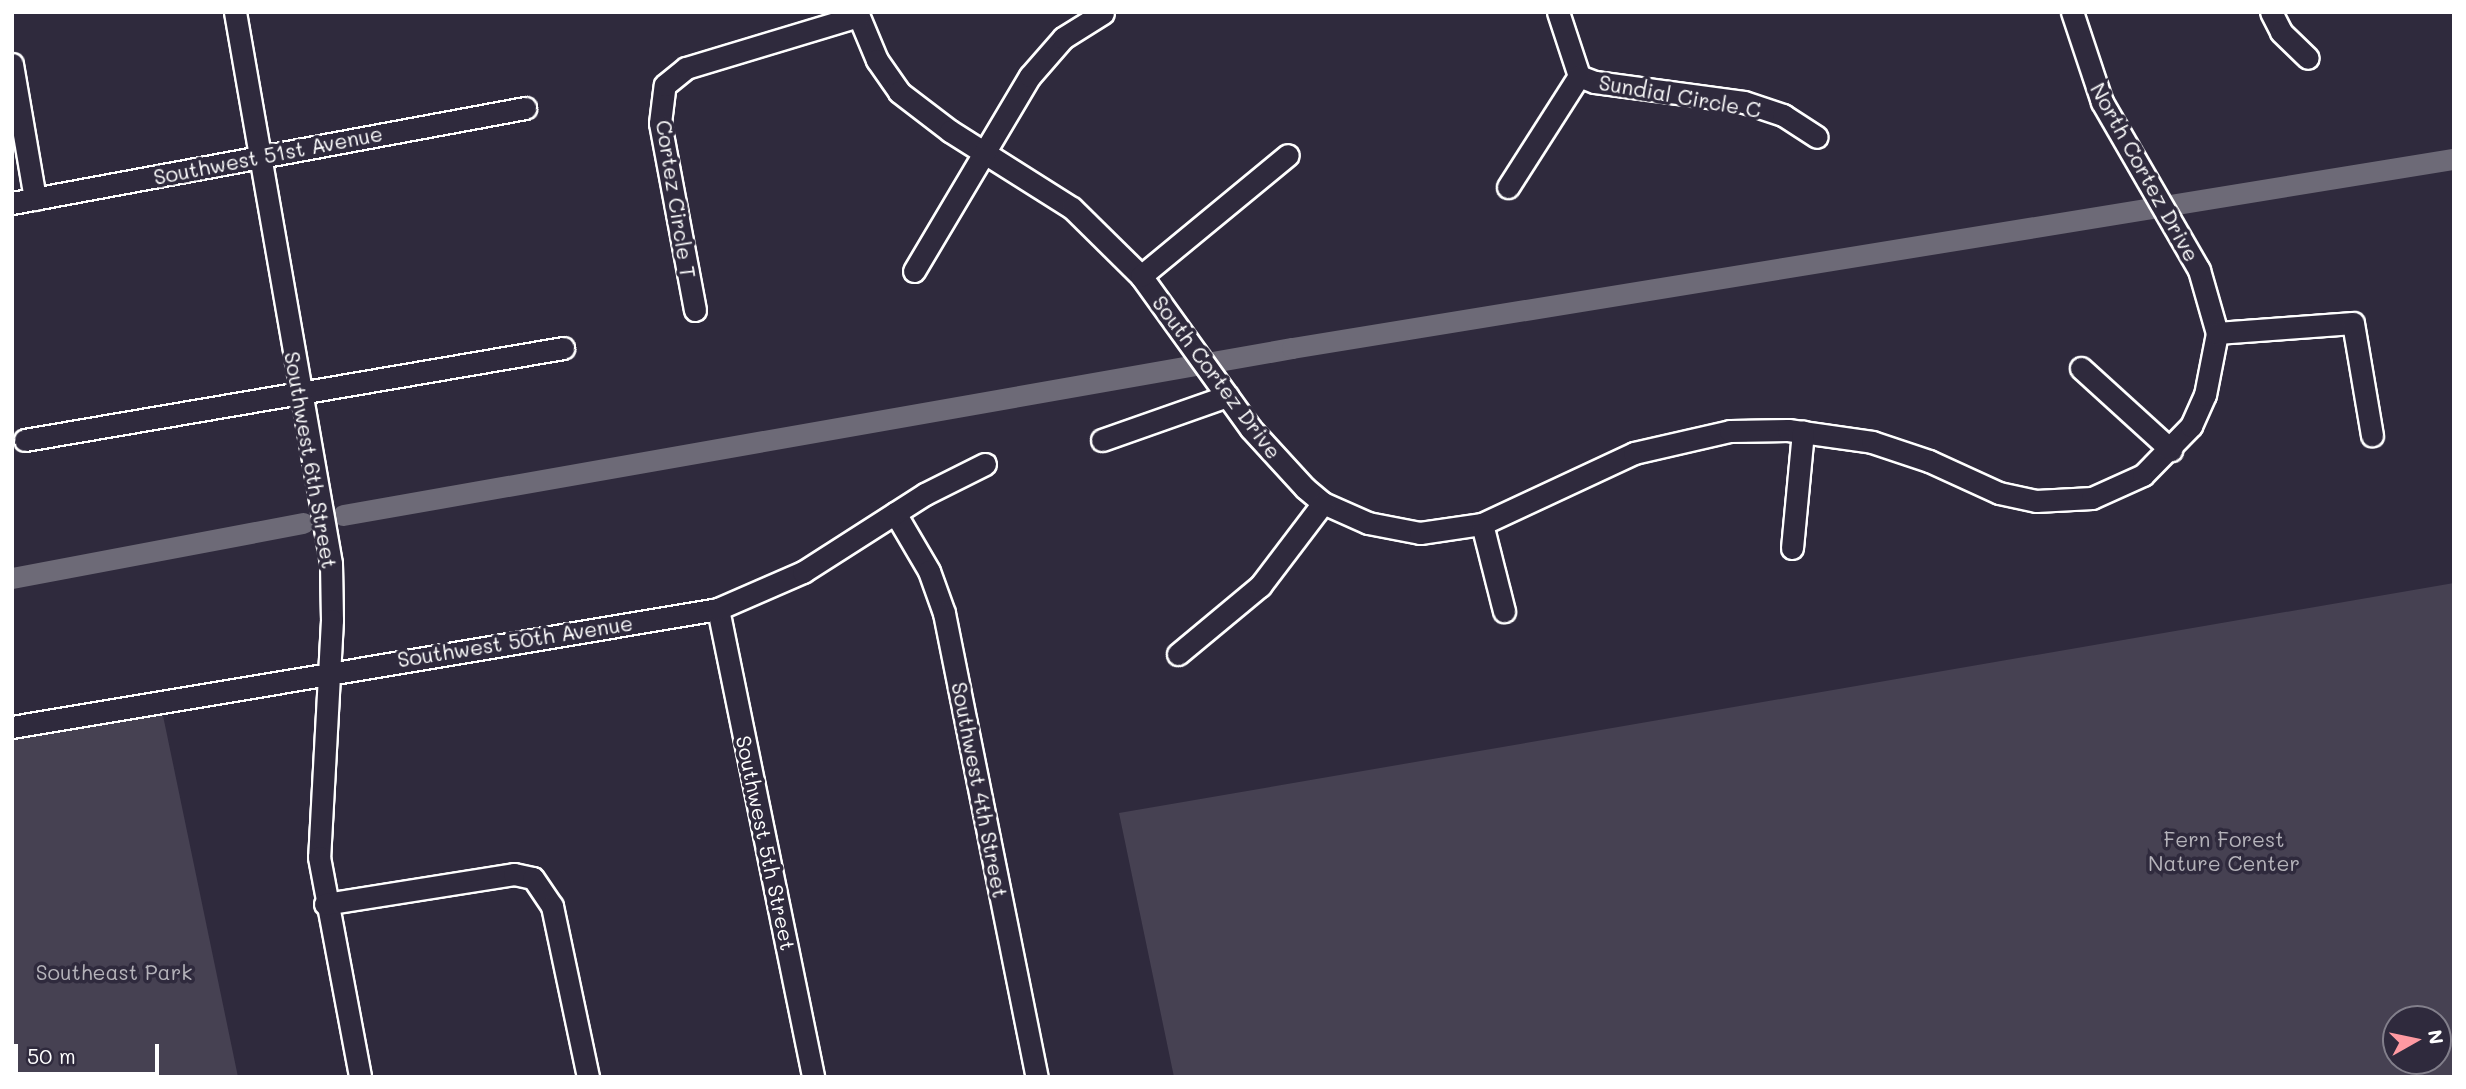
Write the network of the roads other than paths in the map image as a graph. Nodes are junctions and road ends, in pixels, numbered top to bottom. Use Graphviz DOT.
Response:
graph roads {
  1 [pos="235,12"];
  2 [pos="1558,12"];
  3 [pos="2072,12"];
  4 [pos="2271,12"];
  5 [pos="1103,13"];
  6 [pos="858,14"];
  7 [pos="2308,58"];
  8 [pos="12,64"];
  9 [pos="1579,76"];
  10 [pos="525,108"];
  11 [pos="1817,137"];
  12 [pos="985,152"];
  13 [pos="1288,155"];
  14 [pos="258,156"];
  15 [pos="1507,187"];
  16 [pos="35,199"];
  17 [pos="12,203"];
  18 [pos="914,271"];
  19 [pos="1141,276"];
  20 [pos="695,310"];
  21 [pos="2217,333"];
  22 [pos="563,348"];
  23 [pos="2081,369"];
  24 [pos="1222,390"];
  25 [pos="300,393"];
  26 [pos="1803,432"];
  27 [pos="2372,435"];
  28 [pos="25,440"];
  29 [pos="1102,440"];
  30 [pos="2171,450"];
  31 [pos="985,464"];
  32 [pos="1323,503"];
  33 [pos="895,513"];
  34 [pos="1482,524"];
  35 [pos="1792,548"];
  36 [pos="718,609"];
  37 [pos="1504,611"];
  38 [pos="1178,654"];
  39 [pos="329,671"];
  40 [pos="12,727"];
  41 [pos="325,904"];
  42 [pos="360,1077"];
  43 [pos="588,1077"];
  44 [pos="813,1077"];
  45 [pos="1037,1077"];
  1 -- 14 [label="street, Southwest 6th Street"];
  2 -- 9 [label="street, Sundial Circle C"];
  3 -- 21 [label="street, North Cortez Drive"];
  4 -- 7 [label="street"];
  5 -- 12 [label="street"];
  6 -- 12 [label="street, South Cortez Drive"];
  6 -- 20 [label="street, Cortez Circle T"];
  8 -- 16 [label="street"];
  9 -- 11 [label="street, Sundial Circle C"];
  9 -- 15 [label="street, Sundial Circle C"];
  10 -- 14 [label="street, Southwest 51st Avenue"];
  12 -- 18 [label="street"];
  12 -- 19 [label="street, South Cortez Drive"];
  13 -- 19 [label="street"];
  14 -- 16 [label="street, Southwest 51st Avenue"];
  14 -- 25 [label="street, Southwest 6th Street"];
  16 -- 17 [label="street, Southwest 51st Avenue"];
  19 -- 24 [label="street, South Cortez Drive"];
  21 -- 27 [label="street"];
  21 -- 30 [label="street, South Cortez Drive"];
  22 -- 25 [label="street"];
  23 -- 30 [label="street"];
  24 -- 29 [label="street"];
  24 -- 32 [label="street, South Cortez Drive"];
  25 -- 28 [label="street"];
  25 -- 39 [label="street, Southwest 6th Street"];
  26 -- 30 [label="street, South Cortez Drive"];
  26 -- 34 [label="street, South Cortez Drive"];
  26 -- 35 [label="street"];
  31 -- 33 [label="street, Southwest 50th Avenue"];
  32 -- 34 [label="street, South Cortez Drive"];
  32 -- 38 [label="street"];
  33 -- 36 [label="street, Southwest 50th Avenue"];
  33 -- 45 [label="street, Southwest 4th Street"];
  34 -- 37 [label="street"];
  36 -- 39 [label="street, Southwest 50th Avenue"];
  36 -- 44 [label="street, Southwest 5th Street"];
  39 -- 40 [label="street, Southwest 50th Avenue"];
  39 -- 41 [label="street, Southwest 6th Street"];
  41 -- 42 [label="street, Southwest 6th Street"];
  41 -- 43 [label="street"];
}
